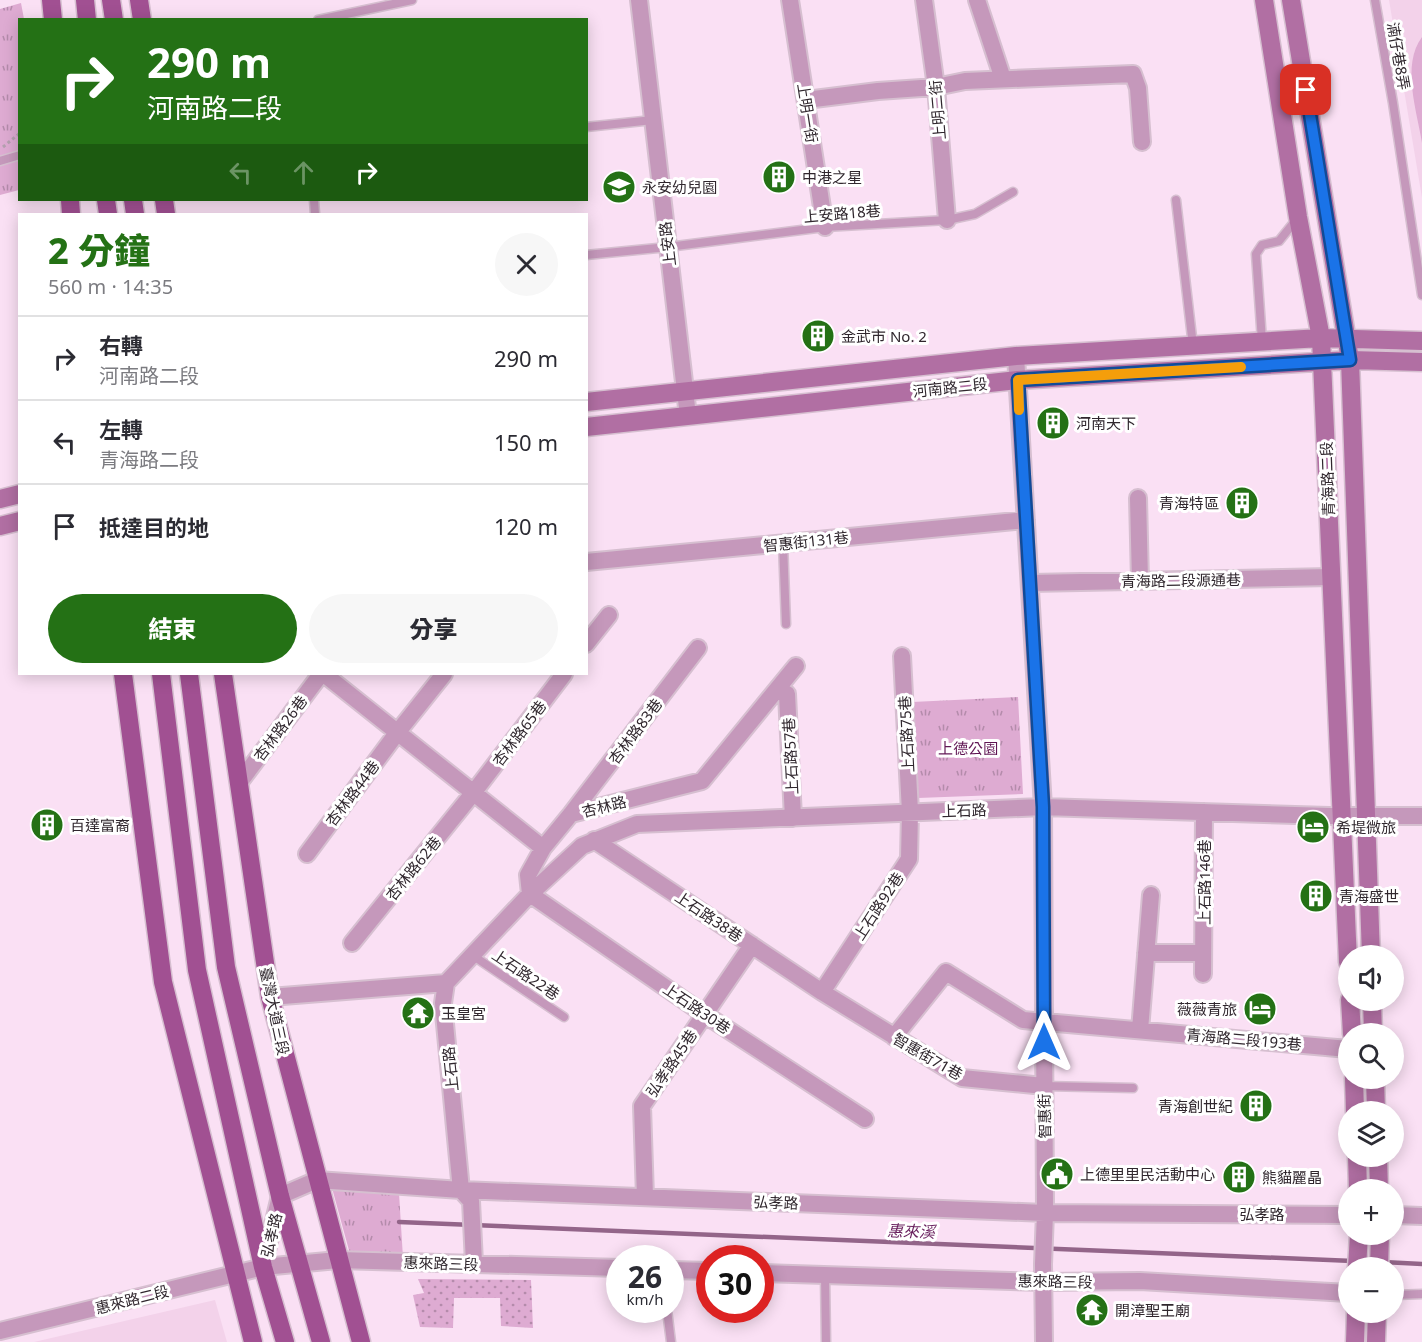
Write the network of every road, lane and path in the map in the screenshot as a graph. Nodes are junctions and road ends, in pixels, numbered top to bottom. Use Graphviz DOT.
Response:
graph roads {
  1 [pos="51,0"];
  2 [pos="85,0"];
  3 [pos="111,0"];
  4 [pos="139,0"];
  5 [pos="412,0"];
  6 [pos="639,0"];
  7 [pos="790,0"];
  8 [pos="924,0"];
  9 [pos="977,0"];
  10 [pos="1264,0"];
  11 [pos="1291,0"];
  12 [pos="1375,0"];
  13 [pos="53,18"];
  14 [pos="87,18"];
  15 [pos="114,18"];
  16 [pos="142,18"];
  17 [pos="327,18"];
  18 [pos="1003,79"];
  19 [pos="936,87"];
  20 [pos="806,100"];
  21 [pos="653,120"];
  22 [pos="588,127"];
  23 [pos="18,135"];
  24 [pos="1142,142"];
  25 [pos="0,149"];
  26 [pos="18,156"];
  27 [pos="0,161"];
  28 [pos="1013,192"];
  29 [pos="1176,200"];
  30 [pos="1298,217"];
  31 [pos="947,220"];
  32 [pos="825,227"];
  33 [pos="1418,245"];
  34 [pos="668,247"];
  35 [pos="588,255"];
  36 [pos="1422,295"];
  37 [pos="1321,338"];
  38 [pos="1346,338"];
  39 [pos="1422,341"];
  40 [pos="1262,342"];
  41 [pos="1193,345"];
  42 [pos="1016,356"];
  43 [pos="1350,360"];
  44 [pos="1322,362"];
  45 [pos="1422,362"];
  46 [pos="1018,380"];
  47 [pos="685,391"];
  48 [pos="588,402"];
  49 [pos="688,416"];
  50 [pos="588,427"];
  51 [pos="18,494"];
  52 [pos="1138,498"];
  53 [pos="0,499"];
  54 [pos="1026,520"];
  55 [pos="18,522"];
  56 [pos="0,526"];
  57 [pos="783,543"];
  58 [pos="588,562"];
  59 [pos="1331,577"];
  60 [pos="1140,581"];
  61 [pos="1030,584"];
  62 [pos="609,615"];
  63 [pos="786,624"];
  64 [pos="588,641"];
  65 [pos="698,648"];
  66 [pos="902,656"];
  67 [pos="796,666"];
  68 [pos="123,675"];
  69 [pos="161,675"];
  70 [pos="189,675"];
  71 [pos="223,675"];
  72 [pos="321,675"];
  73 [pos="323,675"];
  74 [pos="443,675"];
  75 [pos="563,675"];
  76 [pos="787,694"];
  77 [pos="397,733"];
  78 [pos="239,783"];
  79 [pos="474,792"];
  80 [pos="1043,807"];
  81 [pos="910,812"];
  82 [pos="1204,812"];
  83 [pos="571,814"];
  84 [pos="1342,816"];
  85 [pos="1366,816"];
  86 [pos="1422,816"];
  87 [pos="793,818"];
  88 [pos="594,840"];
  89 [pos="543,848"];
  90 [pos="307,854"];
  91 [pos="530,894"];
  92 [pos="1150,895"];
  93 [pos="352,943"];
  94 [pos="752,945"];
  95 [pos="1347,945"];
  96 [pos="1371,945"];
  97 [pos="1203,952"];
  98 [pos="1146,953"];
  99 [pos="472,955"];
  100 [pos="1203,974"];
  101 [pos="446,983"];
  102 [pos="822,992"];
  103 [pos="270,997"];
  104 [pos="704,1014"];
  105 [pos="564,1017"];
  106 [pos="1044,1021"];
  107 [pos="1140,1030"];
  108 [pos="894,1036"];
  109 [pos="1338,1048"];
  110 [pos="1044,1086"];
  111 [pos="1132,1088"];
  112 [pos="865,1119"];
  113 [pos="317,1180"];
  114 [pos="466,1195"];
  115 [pos="280,1196"];
  116 [pos="645,1197"];
  117 [pos="1338,1215"];
  118 [pos="1404,1215"];
  119 [pos="1422,1216"];
  120 [pos="1045,1221"];
  121 [pos="338,1260"];
  122 [pos="300,1262"];
  123 [pos="474,1263"];
  124 [pos="264,1267"];
  125 [pos="606,1268"];
  126 [pos="774,1273"];
  127 [pos="235,1274"];
  128 [pos="825,1275"];
  129 [pos="1043,1282"];
  130 [pos="1338,1292"];
  131 [pos="1422,1294"];
  132 [pos="1404,1295"];
  133 [pos="668,1323"];
  134 [pos="1356,1323"];
  135 [pos="1377,1323"];
  136 [pos="0,1331"];
  137 [pos="253,1342"];
  138 [pos="285,1342"];
  139 [pos="321,1342"];
  140 [pos="360,1342"];
  141 [pos="671,1342"];
  142 [pos="826,1342"];
  143 [pos="1044,1342"];
  144 [pos="1355,1342"];
  145 [pos="1376,1342"];
  1 -- 13 [label="main road"];
  2 -- 14 [label="main road"];
  3 -- 15 [label="main road"];
  4 -- 16 [label="main road"];
  5 -- 17 [label="lane"];
  6 -- 21 [label="street, 上安路"];
  7 -- 20 [label="street, 上明一街"];
  8 -- 19 [label="street, 上明二街"];
  9 -- 18 [label="street"];
  10 -- 30 [label="main road, 青海路二段"];
  11 -- 38 [label="main road, 青海路二段"];
  12 -- 33 [label="lane, 湳仔巷8弄"];
  18 -- 19 [label="street"];
  18 -- 24 [label="street"];
  19 -- 20 [label="street"];
  19 -- 31 [label="street, 上明二街"];
  20 -- 32 [label="street, 上明一街"];
  21 -- 22 [label="lane"];
  21 -- 34 [label="street, 上安路"];
  23 -- 25 [label="path"];
  26 -- 27 [label="lane"];
  28 -- 31 [label="lane, 上安路18巷"];
  29 -- 41 [label="lane"];
  30 -- 37 [label="main road, 青海路二段"];
  30 -- 40 [label="lane"];
  31 -- 32 [label="lane, 上安路18巷"];
  32 -- 34 [label="lane, 上安路18巷"];
  33 -- 36 [label="lane, 湳仔巷8弄"];
  34 -- 35 [label="lane, 上安路18巷"];
  34 -- 47 [label="street, 上安路"];
  37 -- 38 [label="main road, 河南路二段"];
  37 -- 40 [label="main road, 河南路二段"];
  37 -- 44 [label="main road, 青海路二段"];
  38 -- 39 [label="main road, 河南路二段"];
  38 -- 43 [label="main road, 青海路二段"];
  40 -- 41 [label="main road, 河南路二段"];
  41 -- 42 [label="main road, 河南路二段"];
  42 -- 46 [label="street, 智惠街"];
  42 -- 47 [label="main road, 河南路二段"];
  43 -- 44 [label="main road, 河南路二段"];
  43 -- 45 [label="main road, 河南路二段"];
  43 -- 85 [label="main road, 青海路二段"];
  44 -- 46 [label="main road, 河南路二段"];
  44 -- 59 [label="main road, 青海路二段"];
  46 -- 49 [label="main road, 河南路二段"];
  46 -- 54 [label="street, 智惠街"];
  47 -- 48 [label="main road, 河南路二段"];
  47 -- 49 [label="street, 上安路"];
  49 -- 50 [label="main road, 河南路二段"];
  51 -- 53 [label="main road"];
  52 -- 60 [label="street"];
  54 -- 57 [label="street, 智惠街131巷"];
  54 -- 61 [label="street, 智惠街"];
  55 -- 56 [label="main road"];
  57 -- 58 [label="street, 智惠街131巷"];
  57 -- 63 [label="lane"];
  59 -- 60 [label="street, 青海路二段源通巷"];
  59 -- 84 [label="main road, 青海路二段"];
  60 -- 61 [label="street, 青海路二段源通巷"];
  61 -- 80 [label="street, 智惠街"];
  62 -- 64 [label="street"];
  65 -- 83 [label="street, 杏林路83巷"];
  66 -- 81 [label="street, 上石路75巷"];
  67 -- 83 [label="street, 杏林路"];
  68 -- 127 [label="main road"];
  69 -- 124 [label="main road"];
  70 -- 115 [label="main road"];
  71 -- 78 [label="main road, 臺灣大道三段"];
  72 -- 78 [label="street, 杏林路26巷"];
  73 -- 77 [label="street"];
  74 -- 77 [label="street, 杏林路44巷"];
  75 -- 79 [label="street, 杏林路65巷"];
  76 -- 87 [label="street, 上石路57巷"];
  77 -- 79 [label="street"];
  77 -- 90 [label="street, 杏林路44巷"];
  78 -- 103 [label="main road, 臺灣大道三段"];
  79 -- 89 [label="street"];
  79 -- 93 [label="street, 杏林路62巷"];
  80 -- 81 [label="street, 上石路"];
  80 -- 82 [label="street, 上石路"];
  80 -- 106 [label="street, 智惠街"];
  81 -- 87 [label="street, 上石路"];
  81 -- 102 [label="street, 上石路92巷"];
  82 -- 84 [label="street, 上石路"];
  82 -- 97 [label="street, 上石路146巷"];
  83 -- 89 [label="street, 杏林路"];
  84 -- 85 [label="street, 上石路"];
  84 -- 95 [label="main road, 青海路二段"];
  85 -- 86 [label="street, 上石路"];
  85 -- 96 [label="main road, 青海路二段"];
  87 -- 88 [label="street, 上石路"];
  88 -- 91 [label="street, 上石路"];
  88 -- 94 [label="street, 上石路38巷"];
  89 -- 91 [label="street"];
  91 -- 99 [label="street, 上石路"];
  91 -- 104 [label="street, 上石路30巷"];
  92 -- 98 [label="street"];
  94 -- 102 [label="street, 上石路38巷"];
  94 -- 104 [label="street, 弘孝路45巷"];
  97 -- 98 [label="street"];
  97 -- 100 [label="street, 上石路146巷"];
  98 -- 107 [label="street"];
  99 -- 101 [label="street, 上石路"];
  99 -- 105 [label="lane, 上石路22巷"];
  101 -- 103 [label="street"];
  101 -- 114 [label="street, 上石路"];
  102 -- 108 [label="street, 智惠街71巷"];
  103 -- 113 [label="main road, 臺灣大道三段"];
  104 -- 112 [label="street, 上石路30巷"];
  104 -- 116 [label="street, 弘孝路45巷"];
  106 -- 107 [label="street, 青海路二段193巷"];
  106 -- 108 [label="street, 青海路二段193巷"];
  106 -- 110 [label="street, 智惠街"];
  107 -- 109 [label="street, 青海路二段193巷"];
  108 -- 110 [label="street, 智惠街71巷"];
  110 -- 111 [label="lane"];
  110 -- 120 [label="street, 智惠街"];
  113 -- 114 [label="street, 弘孝路"];
  113 -- 115 [label="street, 弘孝路"];
  113 -- 121 [label="main road, 臺灣大道三段"];
  114 -- 116 [label="street, 弘孝路"];
  114 -- 123 [label="street, 上石路"];
  115 -- 122 [label="main road"];
  115 -- 124 [label="street, 弘孝路"];
  116 -- 120 [label="street, 弘孝路"];
  117 -- 120 [label="street, 弘孝路"];
  118 -- 119 [label="street"];
  120 -- 129 [label="street, 智惠街"];
  121 -- 122 [label="street, 惠來路三段"];
  121 -- 123 [label="street, 惠來路三段"];
  121 -- 140 [label="main road, 臺灣大道三段"];
  122 -- 124 [label="street, 惠來路三段"];
  122 -- 139 [label="main road"];
  123 -- 125 [label="street, 惠來路三段"];
  124 -- 127 [label="street, 惠來路二段"];
  124 -- 138 [label="main road"];
  126 -- 128 [label="street, 惠來路三段"];
  127 -- 136 [label="street, 惠來路二段"];
  127 -- 137 [label="main road"];
  128 -- 129 [label="street, 惠來路三段"];
  128 -- 142 [label="lane"];
  129 -- 130 [label="street, 惠來路三段"];
  129 -- 143 [label="street"];
  131 -- 132 [label="lane"];
  133 -- 141 [label="lane"];
  134 -- 144 [label="main road"];
  135 -- 145 [label="main road"];
}
